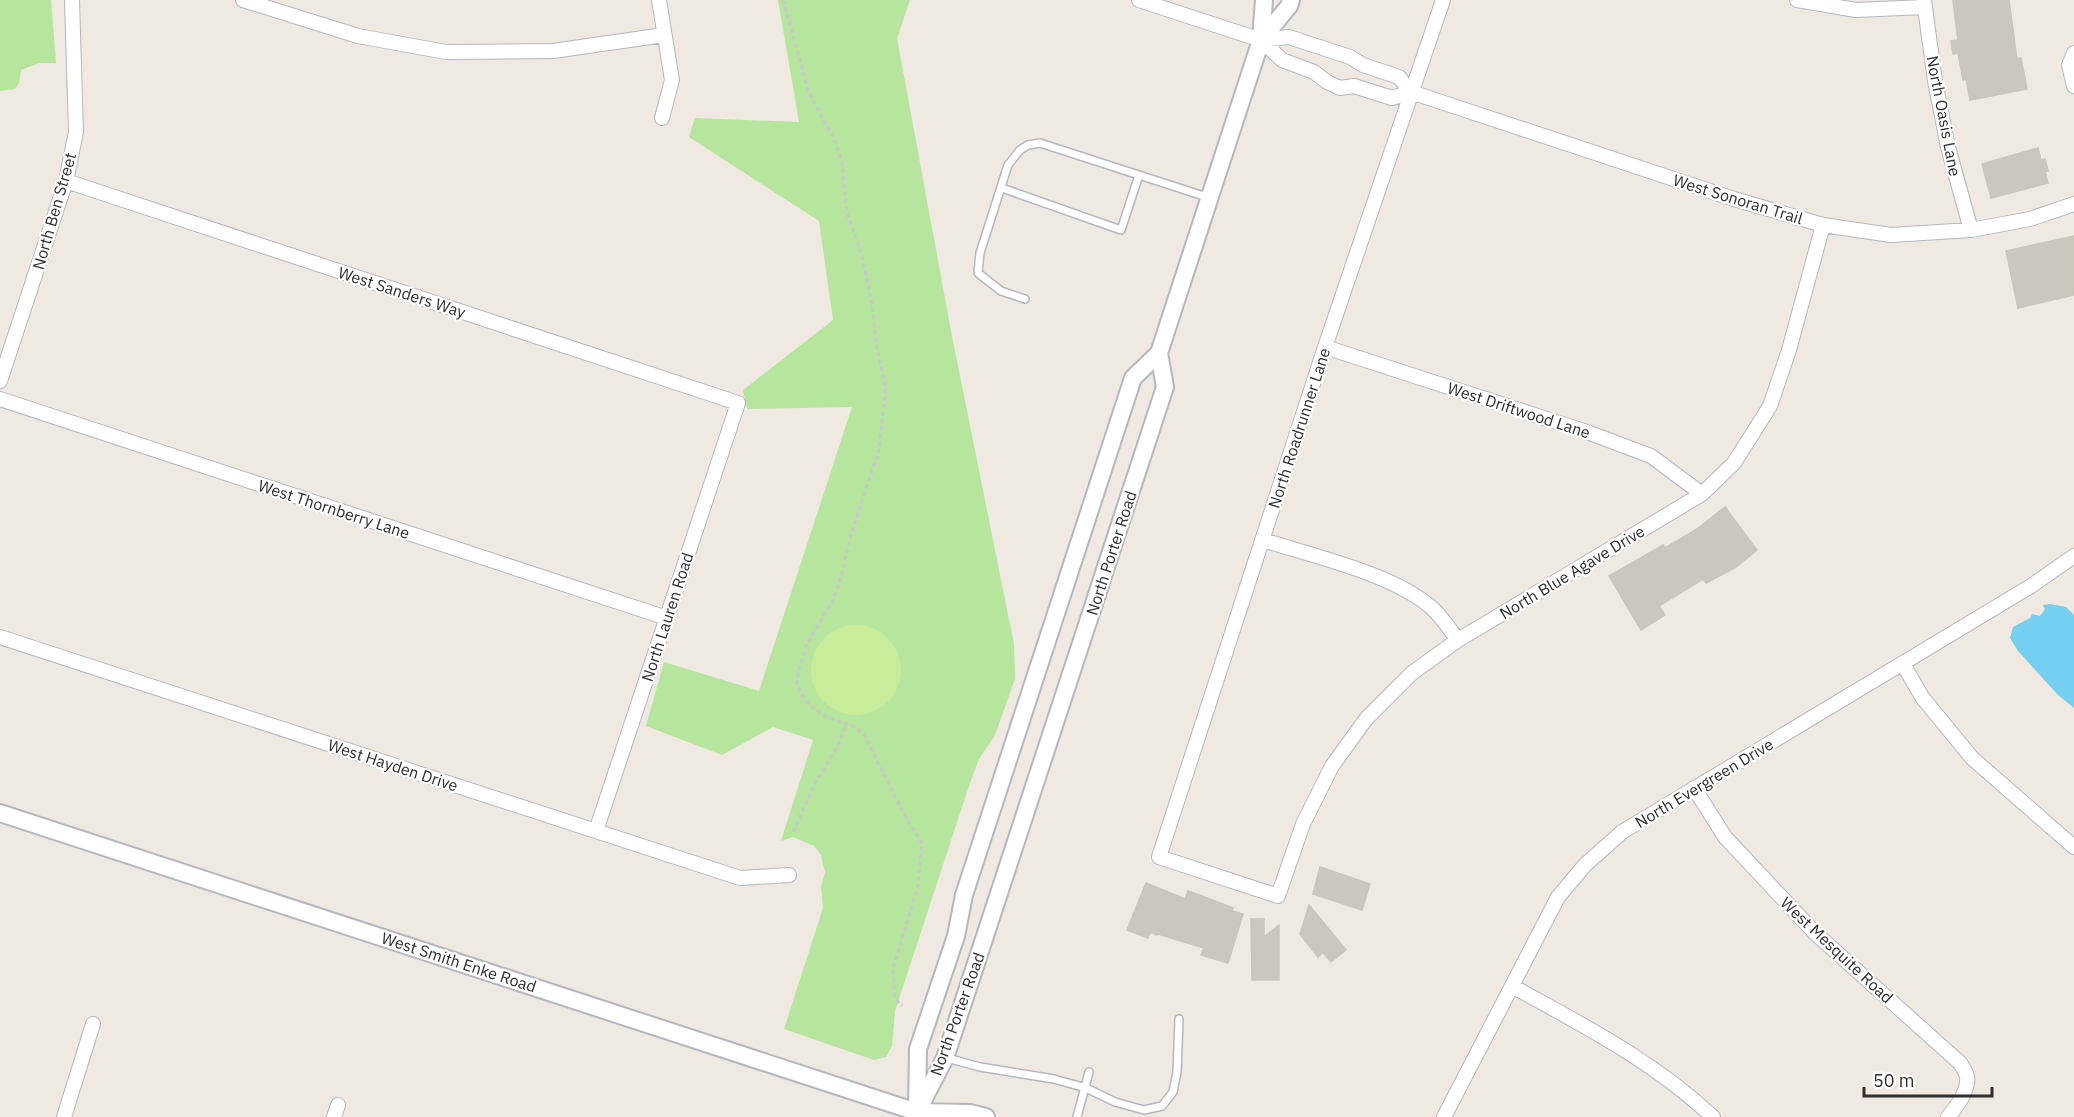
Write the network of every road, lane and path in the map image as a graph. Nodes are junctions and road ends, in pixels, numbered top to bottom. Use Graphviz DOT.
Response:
graph roads {
  1 [pos="72,0"];
  2 [pos="243,0"];
  3 [pos="659,0"];
  4 [pos="783,0"];
  5 [pos="1139,0"];
  6 [pos="1263,0"];
  7 [pos="1291,0"];
  8 [pos="1443,0"];
  9 [pos="1797,0"];
  10 [pos="1925,4"];
  11 [pos="664,35"];
  12 [pos="1261,40"];
  13 [pos="2074,52"];
  14 [pos="2074,86"];
  15 [pos="1411,92"];
  16 [pos="662,118"];
  17 [pos="1139,176"];
  18 [pos="66,181"];
  19 [pos="1002,188"];
  20 [pos="1210,198"];
  21 [pos="2074,204"];
  22 [pos="1823,225"];
  23 [pos="1971,230"];
  24 [pos="1024,298"];
  25 [pos="1325,347"];
  26 [pos="1159,353"];
  27 [pos="0,381"];
  28 [pos="0,399"];
  29 [pos="738,403"];
  30 [pos="1702,494"];
  31 [pos="1263,540"];
  32 [pos="2074,556"];
  33 [pos="667,618"];
  34 [pos="0,637"];
  35 [pos="1458,640"];
  36 [pos="1903,664"];
  37 [pos="846,725"];
  38 [pos="1694,788"];
  39 [pos="0,813"];
  40 [pos="596,831"];
  41 [pos="793,832"];
  42 [pos="2074,847"];
  43 [pos="789,875"];
  44 [pos="1278,896"];
  45 [pos="1512,986"];
  46 [pos="902,1006"];
  47 [pos="1179,1019"];
  48 [pos="93,1024"];
  49 [pos="945,1058"];
  50 [pos="1089,1072"];
  51 [pos="1086,1088"];
  52 [pos="921,1115"];
  53 [pos="64,1117"];
  54 [pos="986,1117"];
  55 [pos="1077,1117"];
  56 [pos="1444,1117"];
  57 [pos="1713,1117"];
  58 [pos="1948,1117"];
  1 -- 18 [label="street, North Ben Street"];
  2 -- 11 [label="street"];
  3 -- 11 [label="street"];
  4 -- 37 [label="path"];
  5 -- 12 [label="street"];
  6 -- 12 [label="street, North Porter Road"];
  7 -- 12 [label="street, North Porter Road"];
  8 -- 15 [label="street, North Roadrunner Lane"];
  9 -- 10 [label="street"];
  10 -- 23 [label="street, North Oasis Lane"];
  11 -- 16 [label="street"];
  12 -- 15 [label="street, West Sonoran Trail"];
  12 -- 15 [label="street, West Sonoran Trail"];
  12 -- 20 [label="street, North Porter Road"];
  13 -- 14 [label="street"];
  15 -- 22 [label="street, West Sonoran Trail"];
  15 -- 25 [label="street, North Roadrunner Lane"];
  17 -- 19 [label="lane"];
  17 -- 19 [label="lane"];
  17 -- 20 [label="lane"];
  18 -- 27 [label="street, North Ben Street"];
  18 -- 29 [label="street, West Sanders Way"];
  19 -- 24 [label="lane"];
  20 -- 26 [label="street, North Porter Road"];
  21 -- 23 [label="street, West Sonoran Trail"];
  22 -- 23 [label="street, West Sonoran Trail"];
  22 -- 30 [label="street, North Blue Agave Drive"];
  25 -- 30 [label="street, West Driftwood Lane"];
  25 -- 31 [label="street, North Roadrunner Lane"];
  26 -- 49 [label="street, North Porter Road"];
  26 -- 52 [label="street, North Porter Road"];
  28 -- 33 [label="street, West Thornberry Lane"];
  29 -- 33 [label="street, North Lauren Road"];
  30 -- 35 [label="street, North Blue Agave Drive"];
  31 -- 35 [label="street"];
  31 -- 44 [label="street, North Roadrunner Lane"];
  32 -- 36 [label="street, North Evergreen Drive"];
  33 -- 40 [label="street, North Lauren Road"];
  34 -- 40 [label="street, West Hayden Drive"];
  35 -- 44 [label="street, North Blue Agave Drive"];
  36 -- 38 [label="street, North Evergreen Drive"];
  36 -- 42 [label="street"];
  37 -- 41 [label="path"];
  37 -- 46 [label="path"];
  38 -- 45 [label="street, North Evergreen Drive"];
  38 -- 58 [label="street, West Mesquite Road"];
  39 -- 52 [label="street, West Smith Enke Road"];
  40 -- 43 [label="street, West Hayden Drive"];
  45 -- 56 [label="street, North Evergreen Drive"];
  45 -- 57 [label="street"];
  47 -- 51 [label="lane"];
  48 -- 53 [label="street"];
  49 -- 51 [label="lane"];
  49 -- 52 [label="street, North Porter Road"];
  50 -- 51 [label="lane"];
  51 -- 55 [label="lane"];
  52 -- 54 [label="street, West Smith Enke Road"];
}
